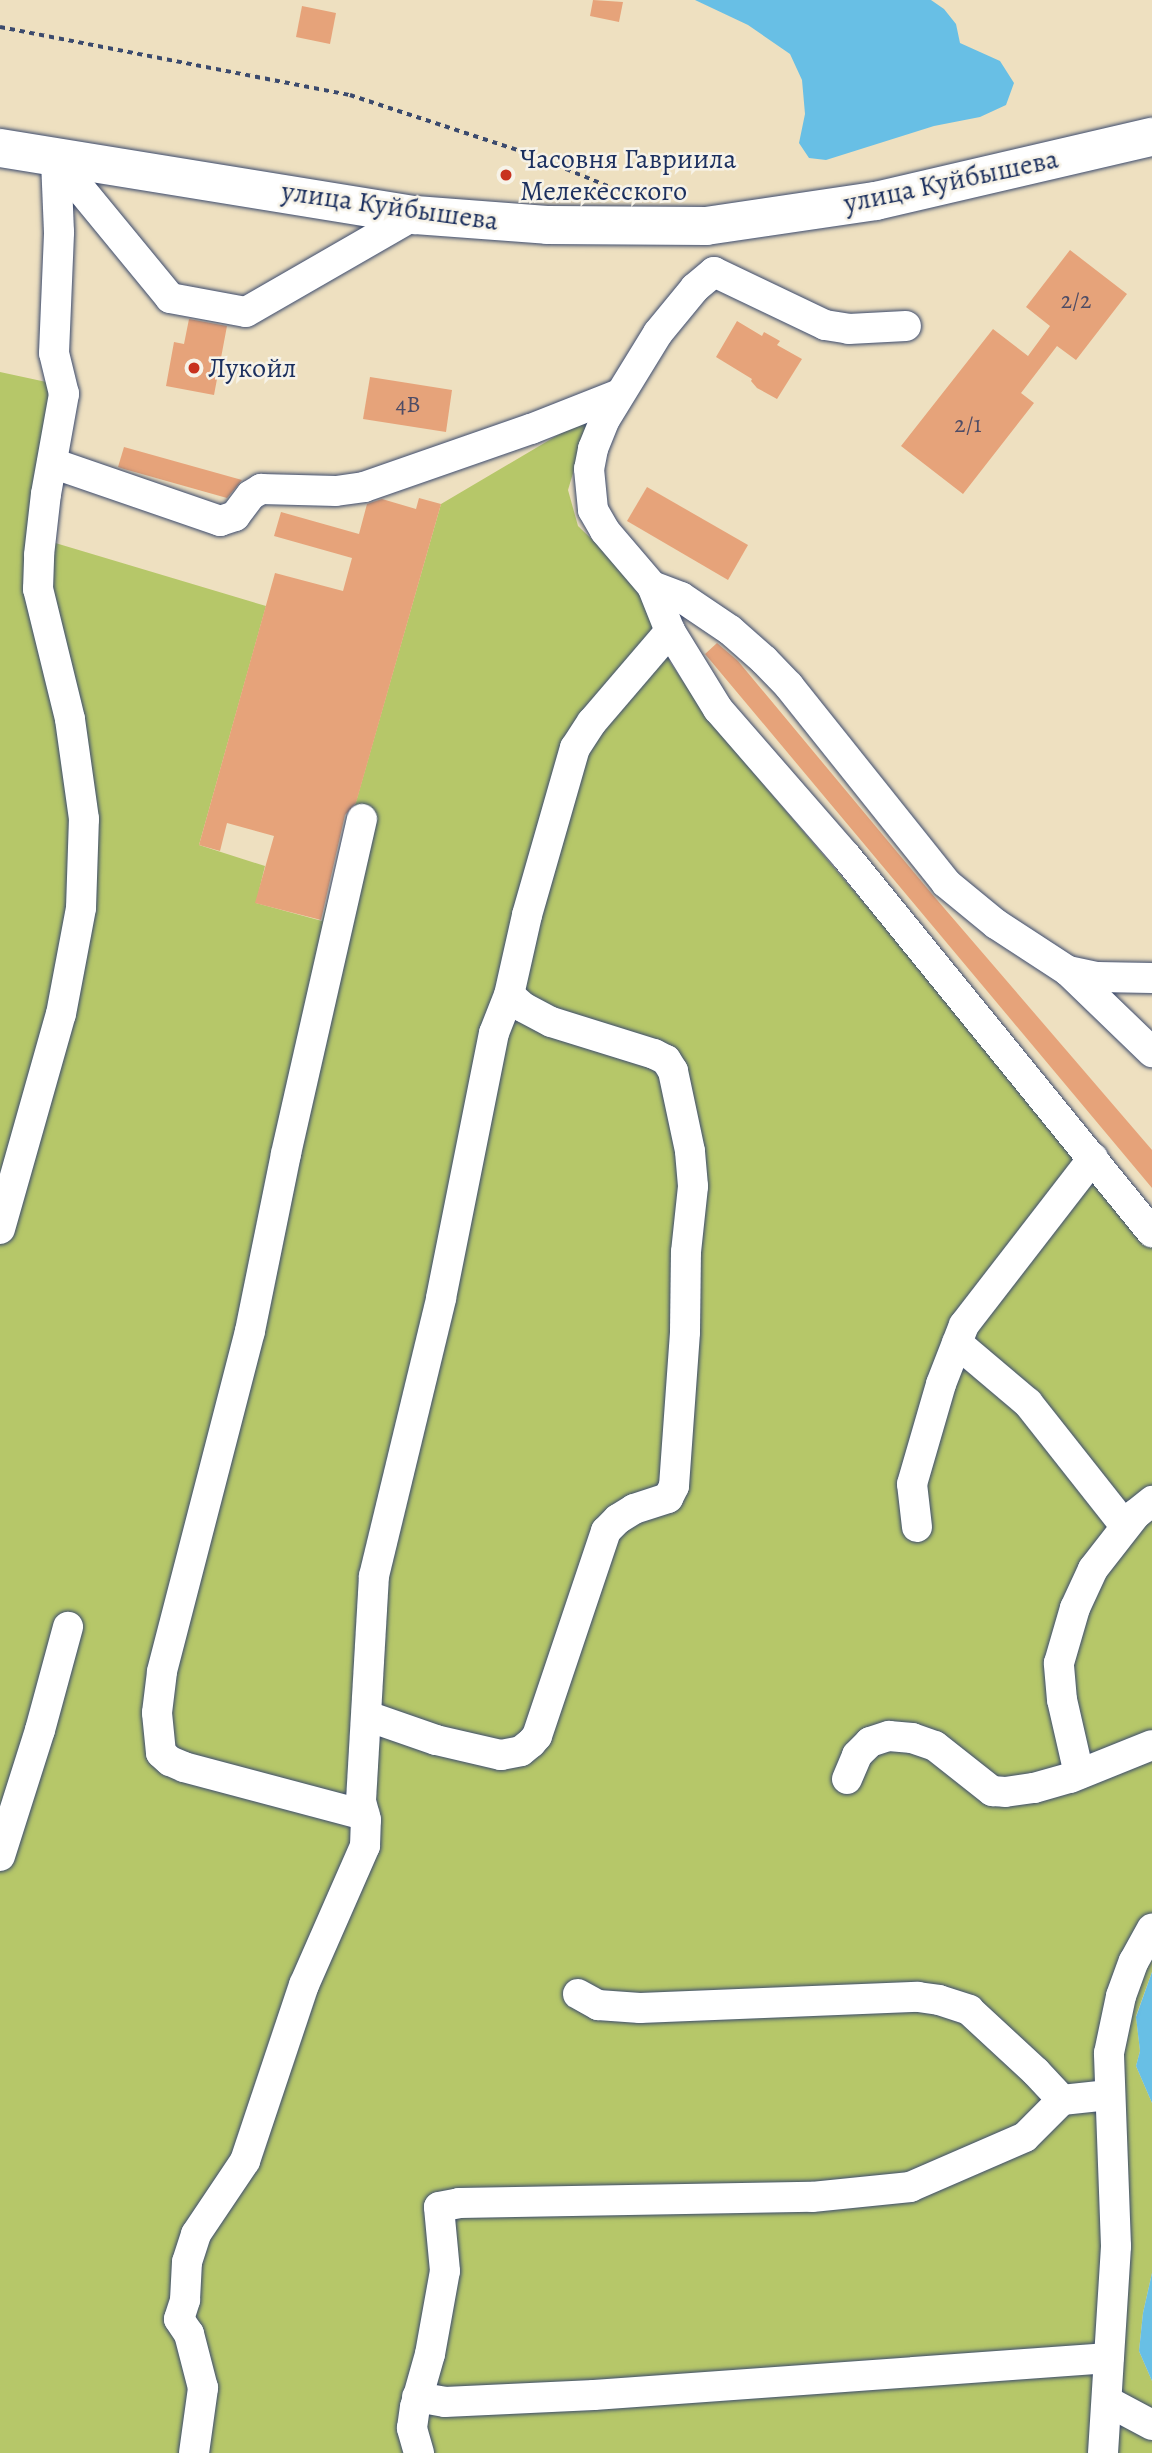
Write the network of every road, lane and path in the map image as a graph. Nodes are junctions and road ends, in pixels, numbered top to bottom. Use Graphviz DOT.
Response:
graph roads {
  1 [pos="0,27"];
  2 [pos="1152,137"];
  3 [pos="0,148"];
  4 [pos="56,159"];
  5 [pos="630,195"];
  6 [pos="415,215"];
  7 [pos="706,226"];
  8 [pos="714,272"];
  9 [pos="906,326"];
  10 [pos="618,395"];
  11 [pos="52,463"];
  12 [pos="652,586"];
  13 [pos="670,631"];
  14 [pos="362,819"];
  15 [pos="1068,971"];
  16 [pos="1152,978"];
  17 [pos="509,995"];
  18 [pos="1152,1052"];
  19 [pos="1093,1158"];
  20 [pos="0,1229"];
  21 [pos="1152,1232"];
  22 [pos="957,1342"];
  23 [pos="1152,1501"];
  24 [pos="1125,1526"];
  25 [pos="917,1527"];
  26 [pos="68,1627"];
  27 [pos="366,1716"];
  28 [pos="1152,1745"];
  29 [pos="1079,1774"];
  30 [pos="846,1779"];
  31 [pos="365,1815"];
  32 [pos="0,1856"];
  33 [pos="1152,1928"];
  34 [pos="578,1994"];
  35 [pos="1109,2095"];
  36 [pos="1062,2100"];
  37 [pos="1108,2358"];
  38 [pos="417,2397"];
  39 [pos="1107,2401"];
  40 [pos="1152,2425"];
  41 [pos="194,2453"];
  42 [pos="419,2453"];
  43 [pos="1102,2453"];
  1 -- 5 [label="path"];
  2 -- 7 [label="highway, улица Куйбышева"];
  3 -- 4 [label="highway, улица Куйбышева"];
  4 -- 6 [label="highway, улица Куйбышева"];
  4 -- 6 [label="street"];
  4 -- 11 [label="street"];
  6 -- 7 [label="highway, улица Куйбышева"];
  7 -- 8 [label="street"];
  8 -- 9 [label="street"];
  8 -- 10 [label="street"];
  10 -- 11 [label="street"];
  10 -- 12 [label="street"];
  11 -- 20 [label="street"];
  12 -- 13 [label="street"];
  12 -- 15 [label="street"];
  13 -- 17 [label="street"];
  13 -- 19 [label="street"];
  14 -- 31 [label="street"];
  15 -- 16 [label="street"];
  15 -- 18 [label="street"];
  17 -- 27 [label="street"];
  17 -- 27 [label="street"];
  19 -- 21 [label="street"];
  19 -- 22 [label="street"];
  22 -- 24 [label="street"];
  22 -- 25 [label="street"];
  23 -- 24 [label="street"];
  24 -- 29 [label="street"];
  26 -- 32 [label="street"];
  27 -- 31 [label="street"];
  28 -- 29 [label="street"];
  29 -- 30 [label="street"];
  31 -- 41 [label="street"];
  33 -- 35 [label="street"];
  34 -- 36 [label="street"];
  35 -- 36 [label="street"];
  35 -- 37 [label="street"];
  36 -- 38 [label="street"];
  37 -- 38 [label="street"];
  37 -- 39 [label="street"];
  38 -- 42 [label="street"];
  39 -- 40 [label="street"];
  39 -- 43 [label="street"];
}
